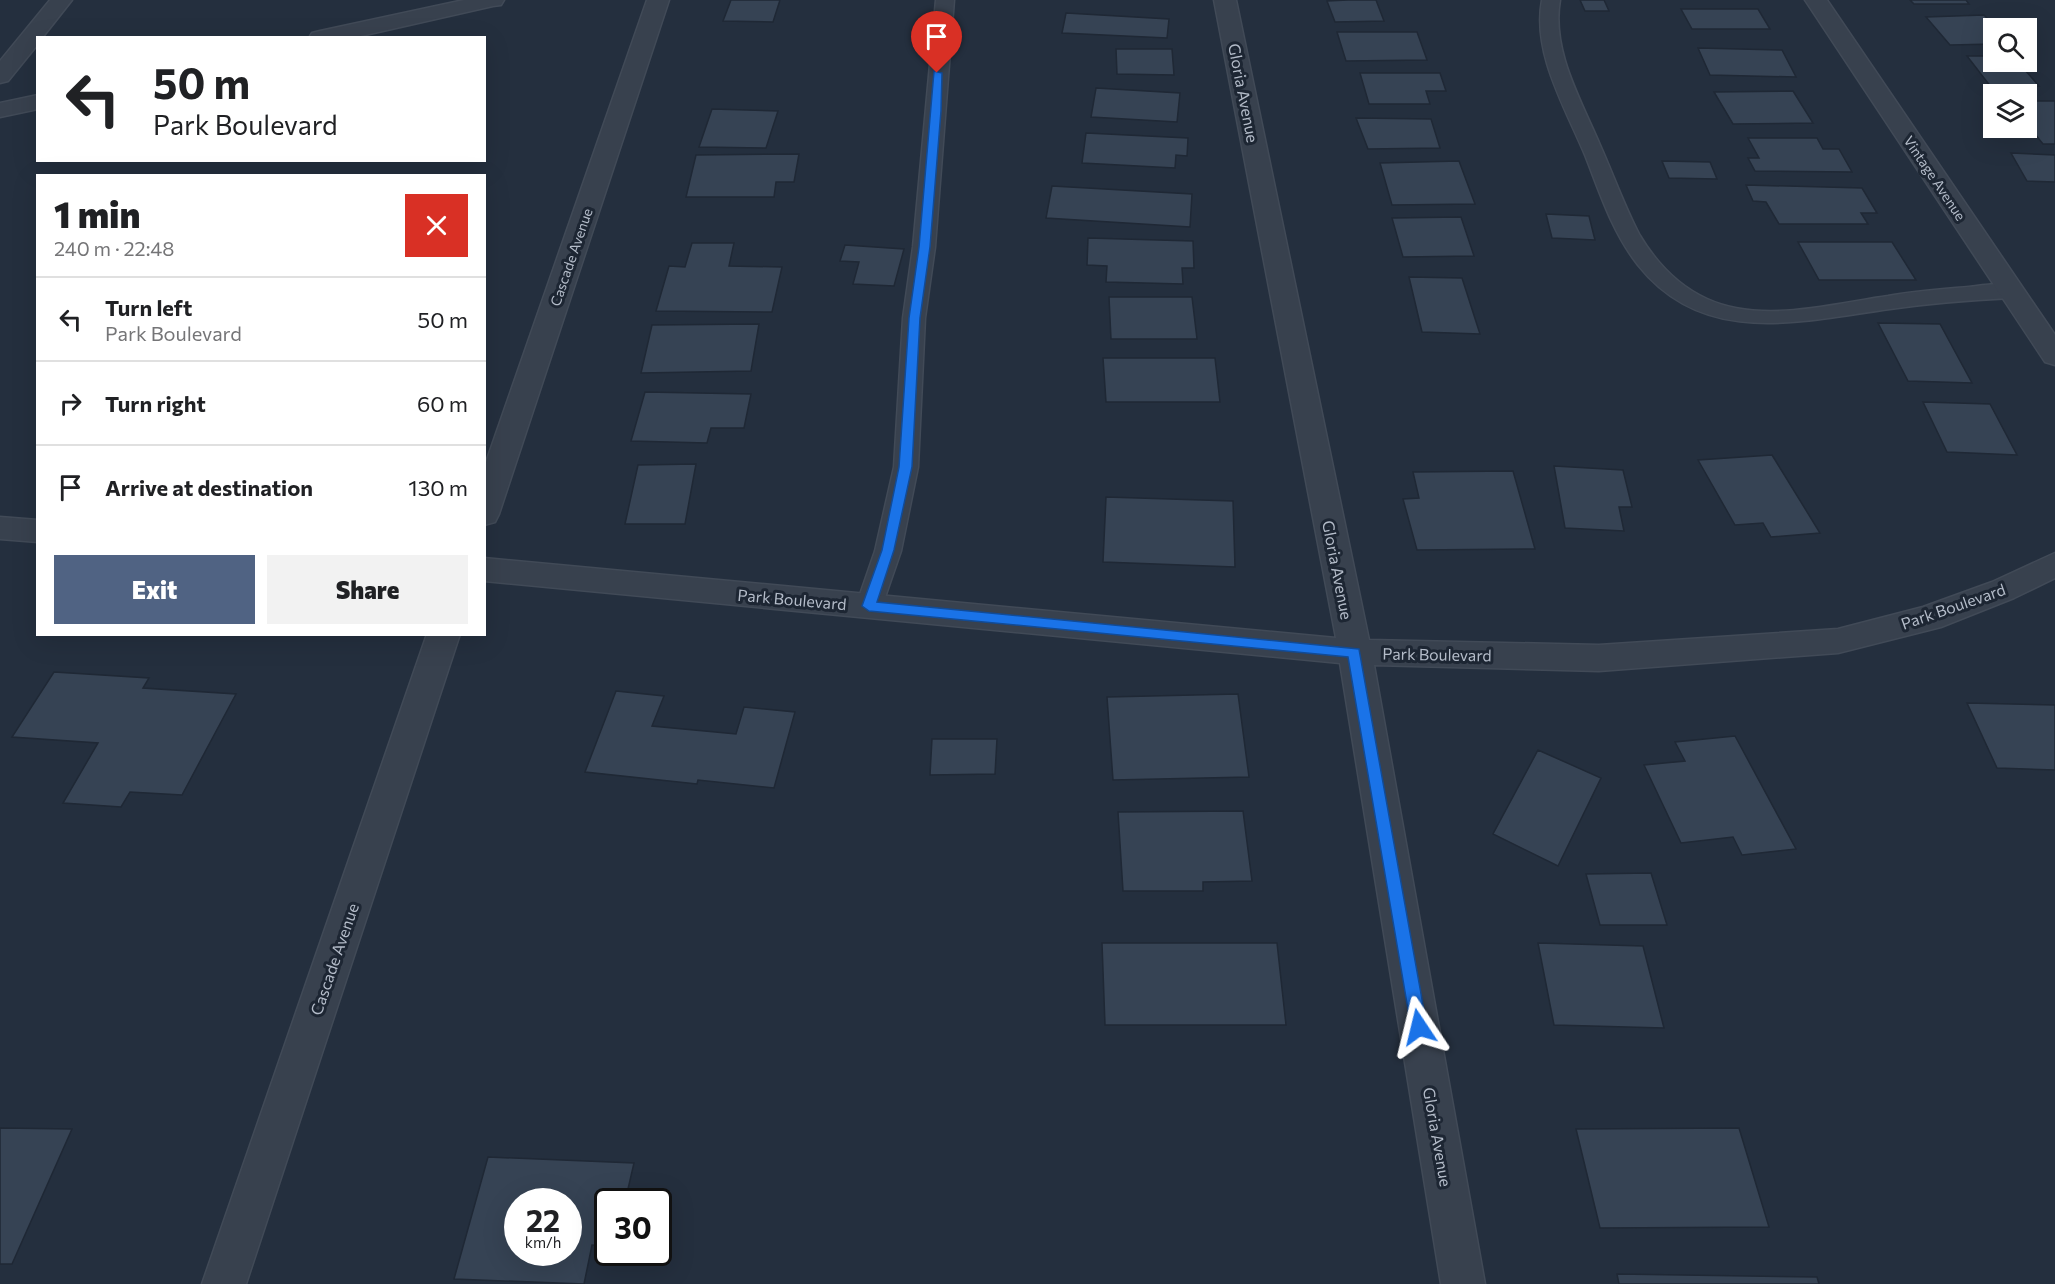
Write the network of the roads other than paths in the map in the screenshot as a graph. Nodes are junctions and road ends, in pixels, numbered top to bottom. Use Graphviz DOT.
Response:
graph roads {
  1 [pos="61,0"];
  2 [pos="493,0"];
  3 [pos="658,0"];
  4 [pos="945,0"];
  5 [pos="1226,0"];
  6 [pos="1551,0"];
  7 [pos="1816,0"];
  8 [pos="329,36"];
  9 [pos="0,76"];
  10 [pos="36,102"];
  11 [pos="0,110"];
  12 [pos="2012,291"];
  13 [pos="2055,356"];
  14 [pos="486,508"];
  15 [pos="0,528"];
  16 [pos="36,531"];
  17 [pos="2055,564"];
  18 [pos="486,569"];
  19 [pos="869,606"];
  20 [pos="443,636"];
  21 [pos="1354,652"];
  22 [pos="224,1284"];
  23 [pos="1463,1284"];
  1 -- 9 [label="street"];
  2 -- 8 [label="street"];
  3 -- 14 [label="street, Cascade Avenue"];
  4 -- 19 [label="lane"];
  5 -- 21 [label="street, Gloria Avenue"];
  6 -- 12 [label="lane"];
  7 -- 12 [label="street, Vintage Avenue"];
  10 -- 11 [label="street"];
  12 -- 13 [label="street, Vintage Avenue"];
  15 -- 16 [label="street"];
  17 -- 21 [label="street, Park Boulevard"];
  18 -- 19 [label="street, Park Boulevard"];
  19 -- 21 [label="street, Park Boulevard"];
  20 -- 22 [label="street, Cascade Avenue"];
  21 -- 23 [label="street, Gloria Avenue"];
}
